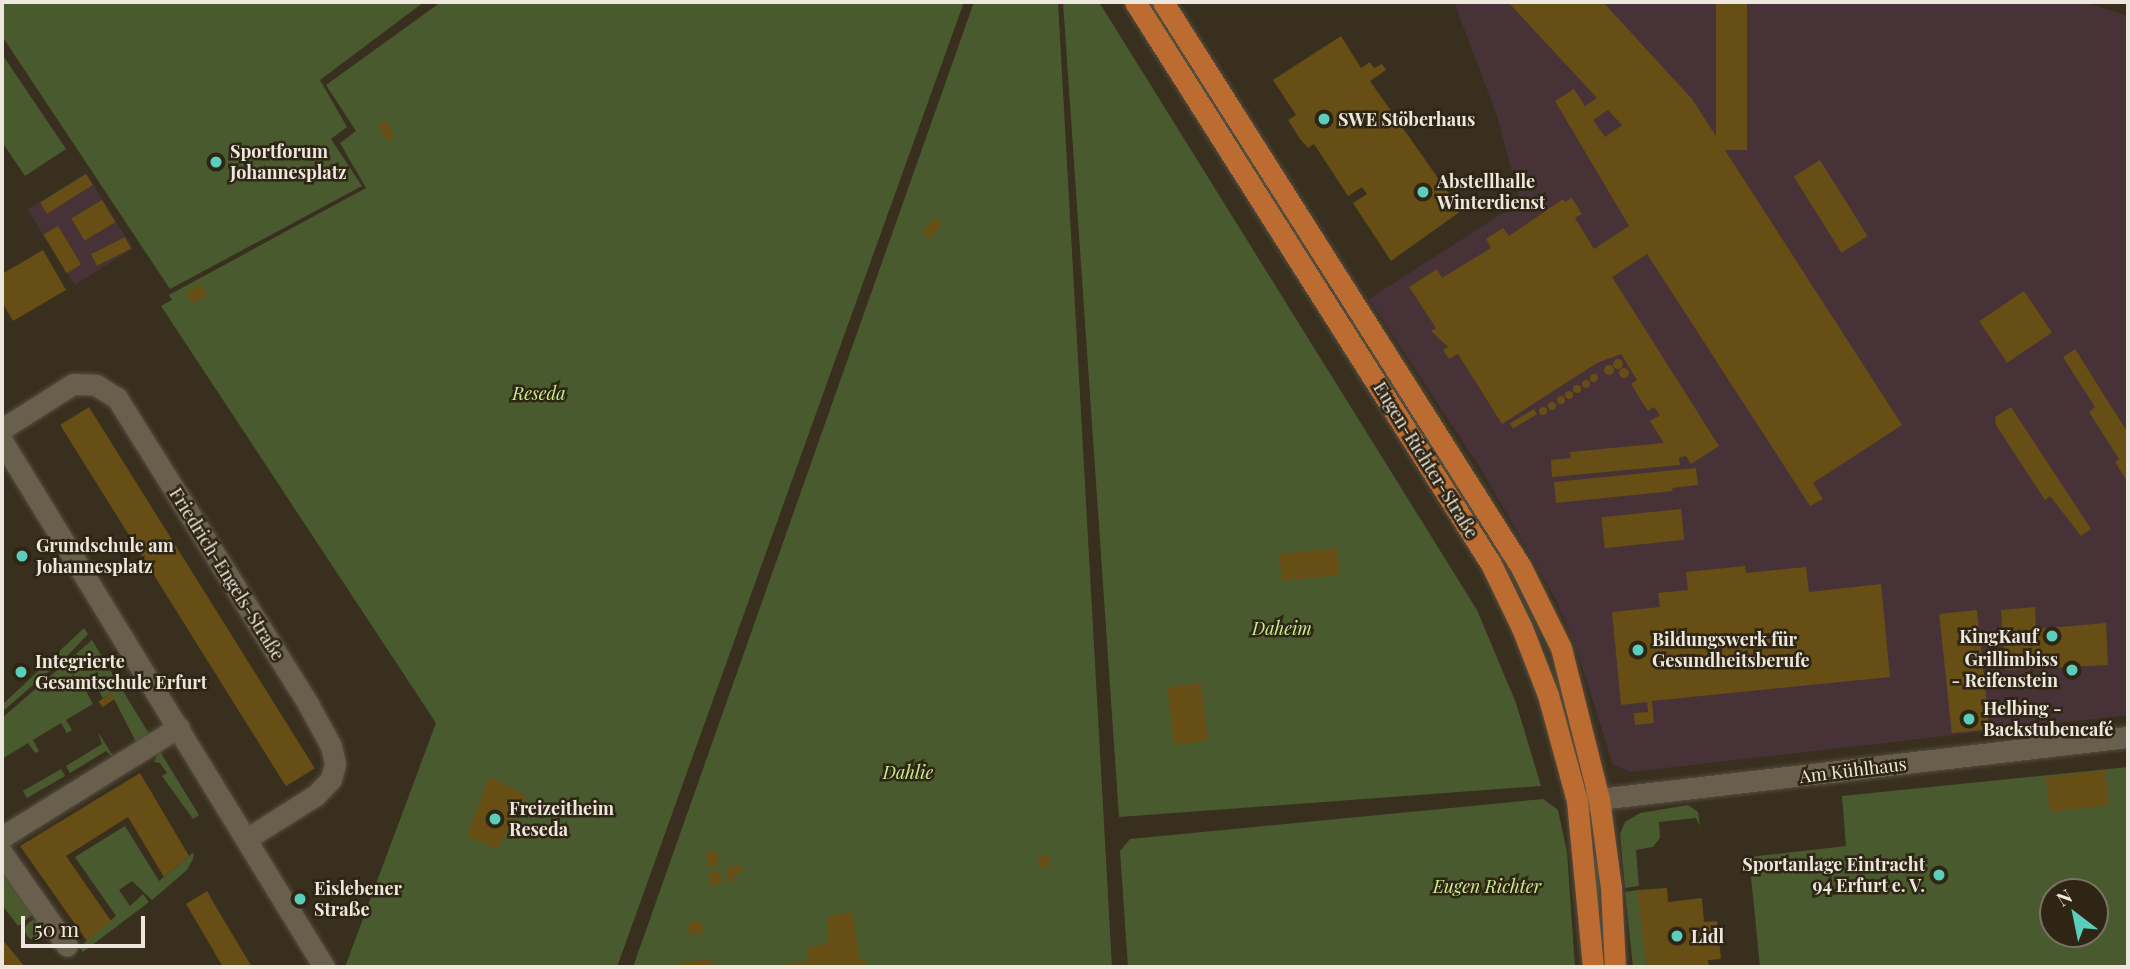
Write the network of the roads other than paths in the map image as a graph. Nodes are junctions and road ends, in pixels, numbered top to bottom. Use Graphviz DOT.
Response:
graph roads {
  1 [pos="1135,2"];
  2 [pos="1163,2"];
  3 [pos="2,429"];
  4 [pos="2,441"];
  5 [pos="179,727"];
  6 [pos="2128,737"];
  7 [pos="1599,799"];
  8 [pos="1577,801"];
  9 [pos="2,837"];
  10 [pos="246,839"];
  11 [pos="2,853"];
  12 [pos="67,946"];
  13 [pos="324,967"];
  14 [pos="1593,967"];
  15 [pos="1615,967"];
  1 -- 8 [label="main road, Eugen-Richter-Straße"];
  2 -- 7 [label="main road, Eugen-Richter-Straße"];
  3 -- 10 [label="street, Friedrich-Engels-Straße"];
  4 -- 5 [label="street"];
  5 -- 9 [label="street"];
  5 -- 10 [label="street"];
  6 -- 7 [label="street, Am Kühlhaus"];
  7 -- 8 [label="street, Am Kühlhaus"];
  7 -- 15 [label="main road, Eugen-Richter-Straße"];
  8 -- 14 [label="main road, Eugen-Richter-Straße"];
  10 -- 13 [label="street"];
  11 -- 12 [label="street"];
}
